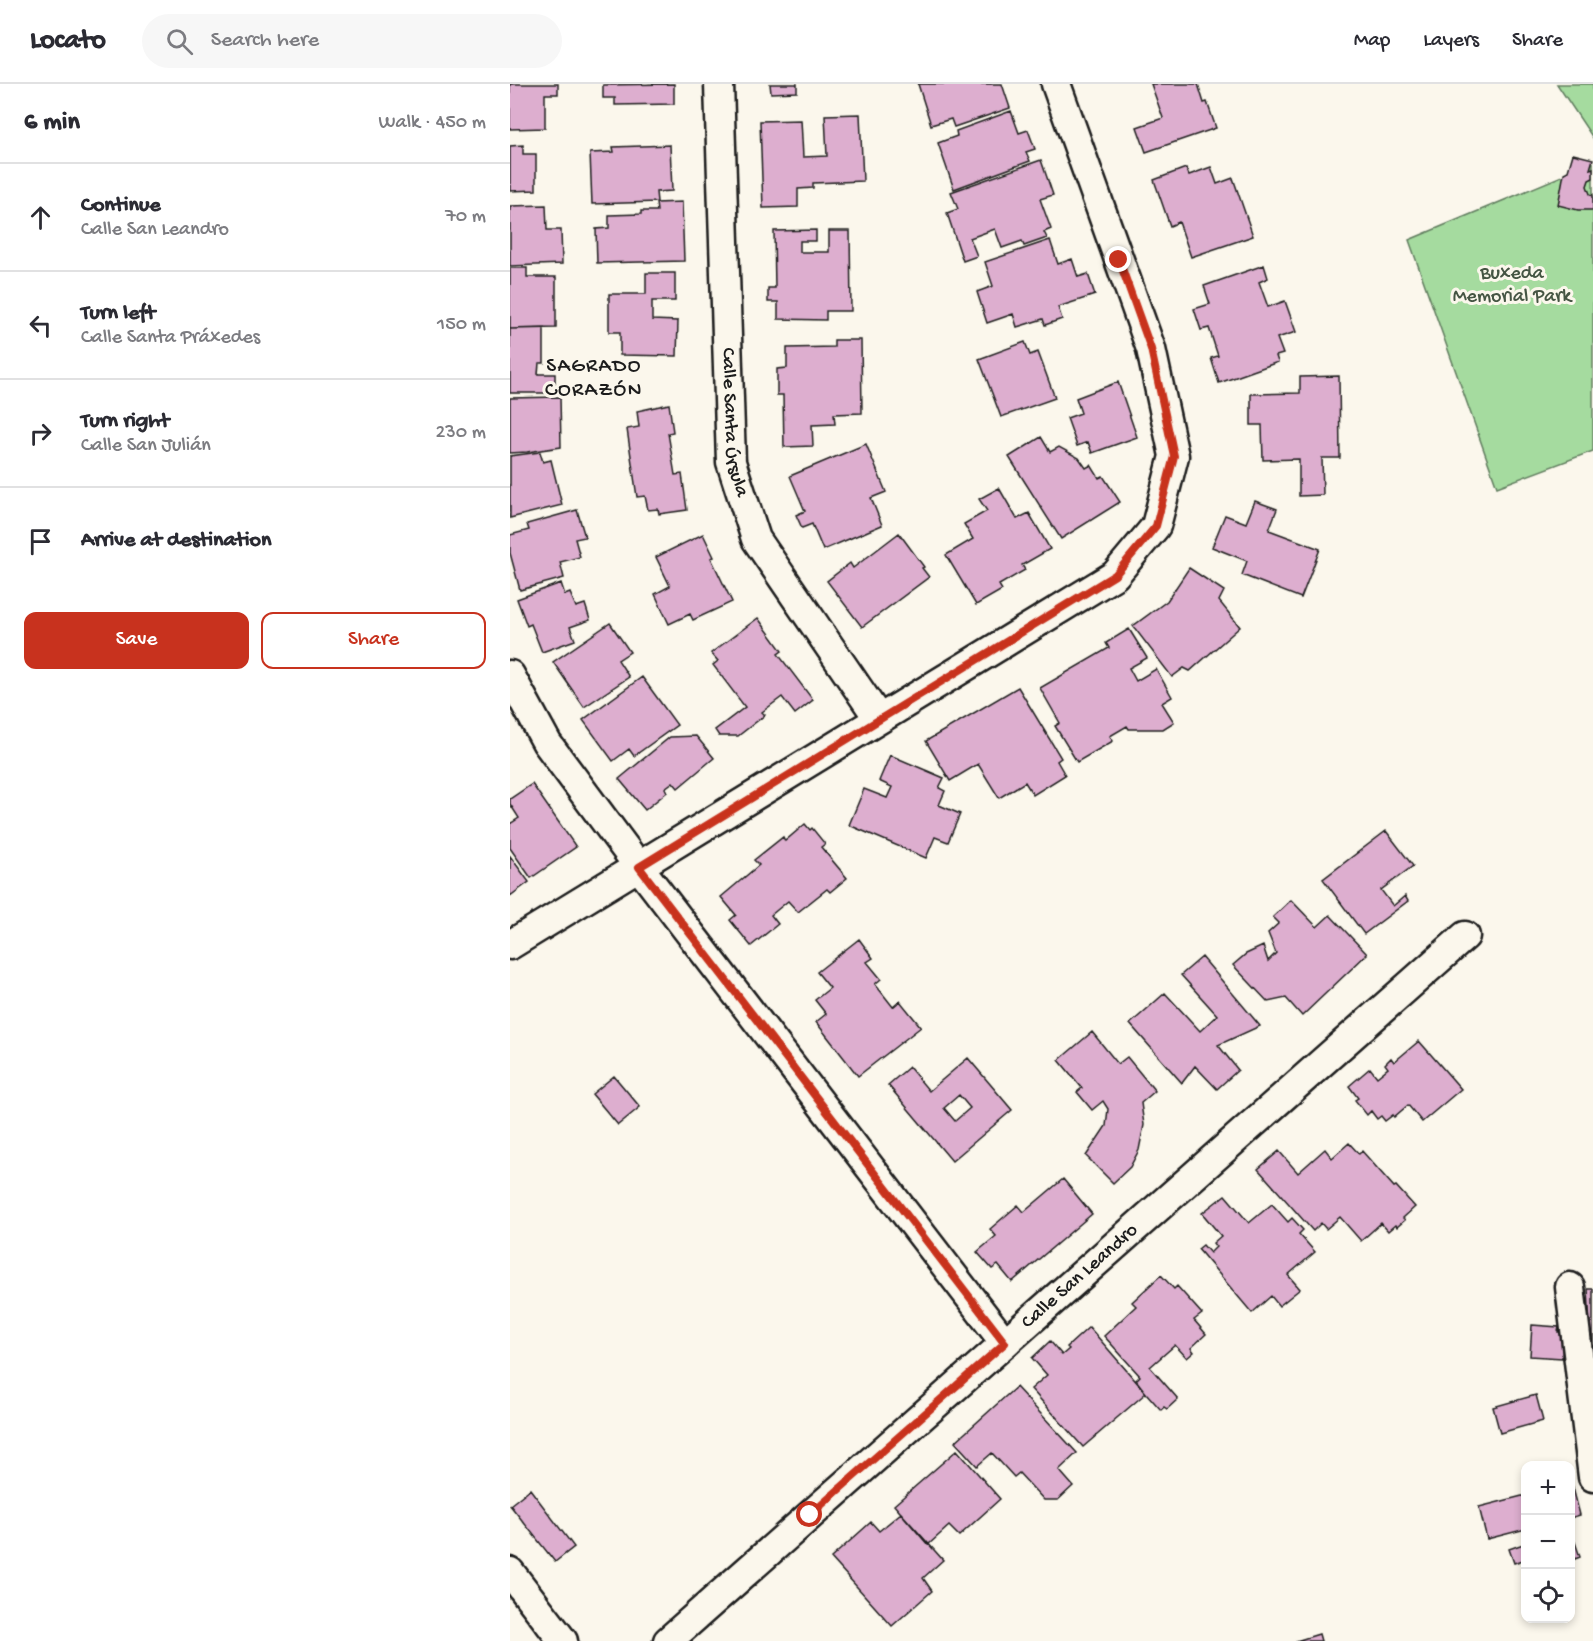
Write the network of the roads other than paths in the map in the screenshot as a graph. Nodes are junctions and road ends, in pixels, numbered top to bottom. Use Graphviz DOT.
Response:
graph roads {
  1 [pos="719,84"];
  2 [pos="1056,84"];
  3 [pos="510,675"];
  4 [pos="879,719"];
  5 [pos="639,867"];
  6 [pos="1465,936"];
  7 [pos="510,945"];
  8 [pos="1570,1287"];
  9 [pos="1005,1343"];
  10 [pos="1593,1477"];
  11 [pos="510,1572"];
  12 [pos="563,1641"];
  13 [pos="668,1641"];
  1 -- 4 [label="street, Calle Santa Úrsula"];
  2 -- 4 [label="street"];
  3 -- 5 [label="street"];
  4 -- 5 [label="street"];
  5 -- 7 [label="street"];
  5 -- 9 [label="street"];
  6 -- 9 [label="street, Calle San Leandro"];
  8 -- 10 [label="street"];
  9 -- 13 [label="street, Calle San Leandro"];
  11 -- 12 [label="street"];
}
